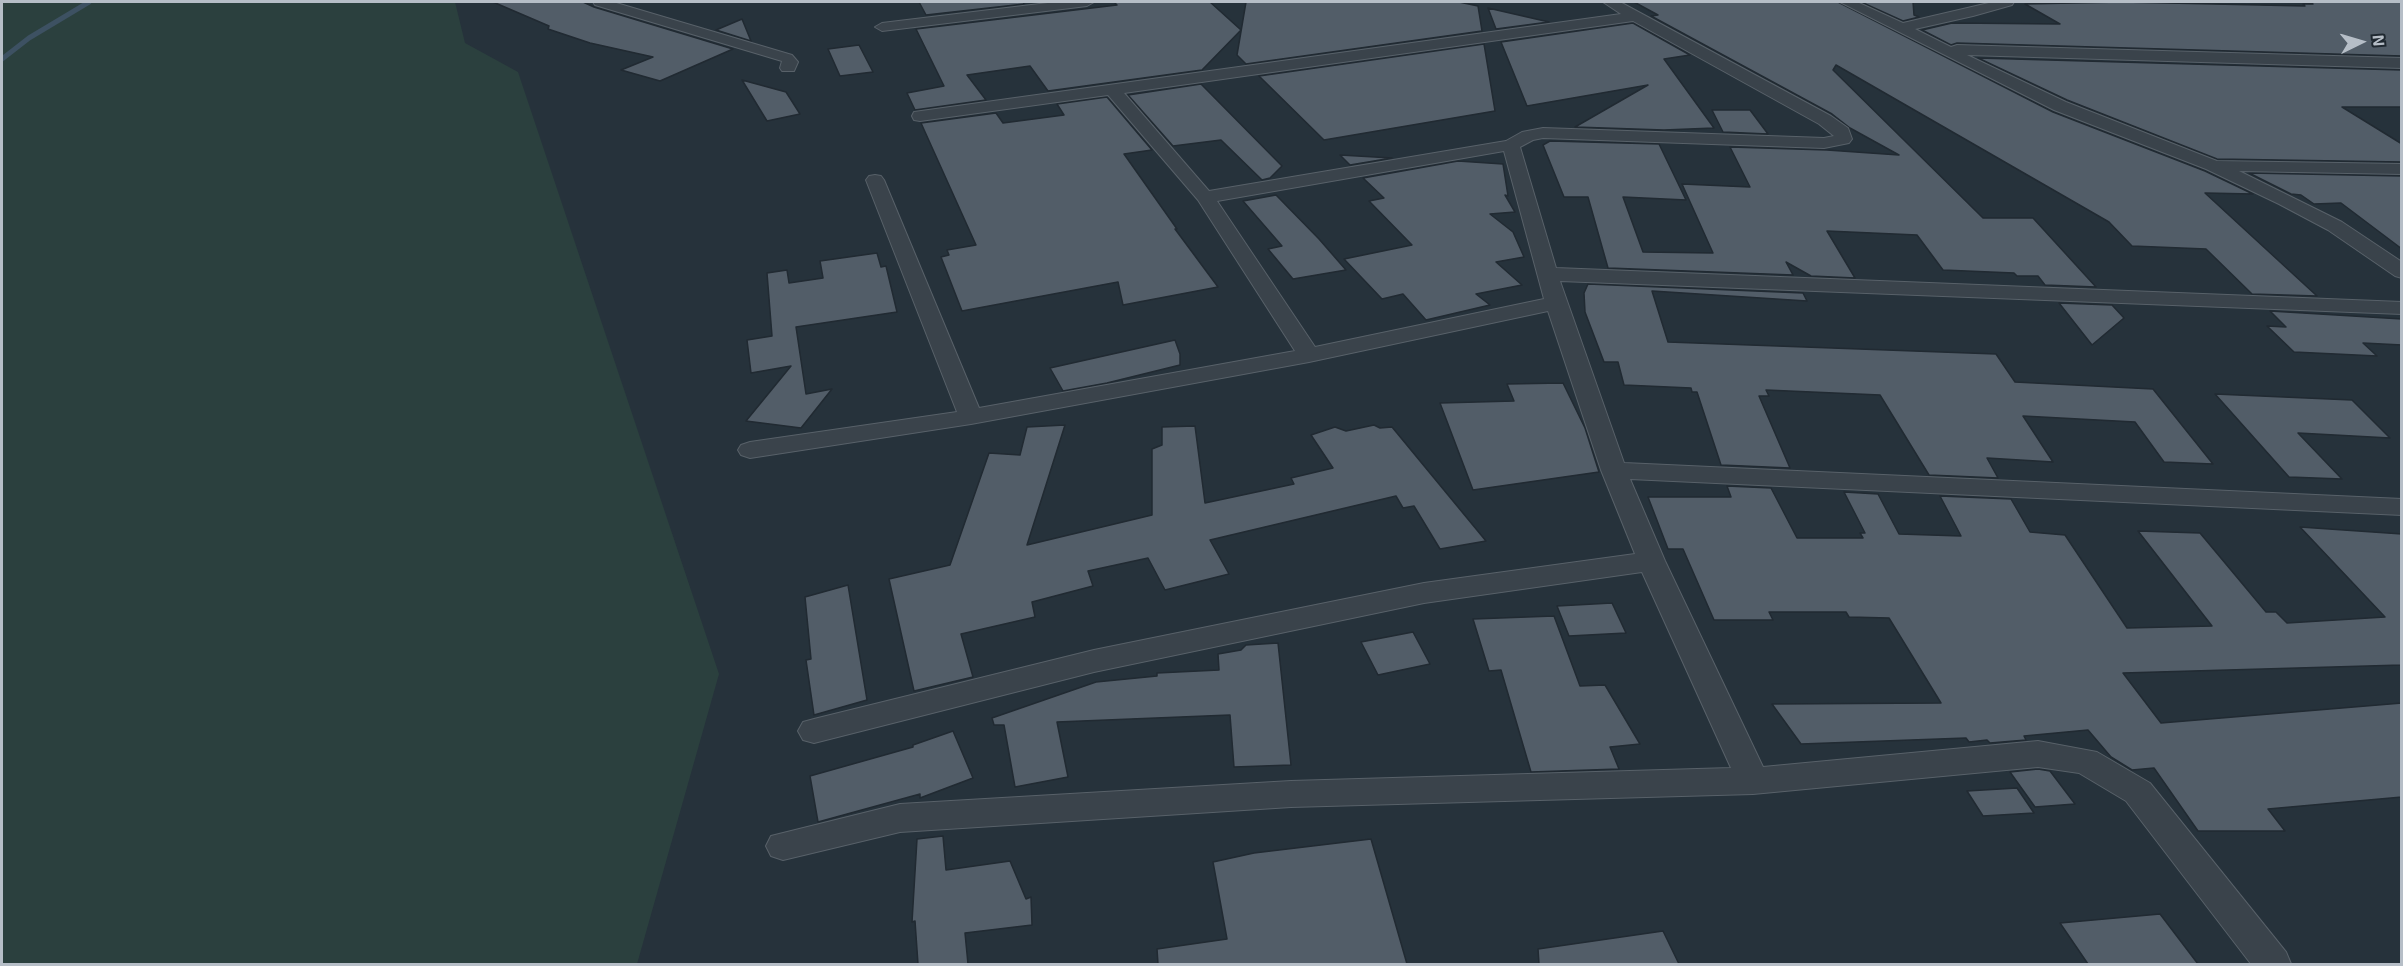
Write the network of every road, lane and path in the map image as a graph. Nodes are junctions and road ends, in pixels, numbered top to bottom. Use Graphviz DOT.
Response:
graph roads {
  1 [pos="600,2"];
  2 [pos="1087,2"];
  3 [pos="1610,2"];
  4 [pos="1847,2"];
  5 [pos="2007,2"];
  6 [pos="1636,16"];
  7 [pos="882,27"];
  8 [pos="1902,28"];
  9 [pos="1947,50"];
  10 [pos="2402,63"];
  11 [pos="788,68"];
  12 [pos="1112,90"];
  13 [pos="920,116"];
  14 [pos="1511,145"];
  15 [pos="2212,165"];
  16 [pos="2402,169"];
  17 [pos="875,180"];
  18 [pos="1205,197"];
  19 [pos="2402,272"];
  20 [pos="1548,274"];
  21 [pos="1556,303"];
  22 [pos="2402,308"];
  23 [pos="1309,355"];
  24 [pos="971,417"];
  25 [pos="750,450"];
  26 [pos="1614,470"];
  27 [pos="2402,507"];
  28 [pos="1651,561"];
  29 [pos="814,731"];
  30 [pos="1753,781"];
  31 [pos="783,846"];
  32 [pos="2273,964"];
  1 -- 11 [label="street"];
  2 -- 7 [label="street"];
  3 -- 6 [label="street"];
  4 -- 8 [label="street"];
  5 -- 8 [label="street"];
  6 -- 12 [label="street"];
  6 -- 14 [label="street"];
  8 -- 9 [label="street"];
  9 -- 10 [label="street"];
  9 -- 15 [label="street"];
  12 -- 13 [label="street"];
  12 -- 18 [label="street"];
  14 -- 18 [label="street"];
  14 -- 20 [label="street"];
  15 -- 16 [label="street"];
  15 -- 19 [label="street"];
  17 -- 24 [label="street"];
  18 -- 23 [label="street"];
  20 -- 21 [label="street"];
  20 -- 22 [label="street"];
  21 -- 23 [label="street"];
  21 -- 26 [label="street"];
  23 -- 24 [label="street"];
  24 -- 25 [label="street"];
  26 -- 27 [label="street"];
  26 -- 28 [label="street"];
  28 -- 29 [label="street"];
  28 -- 30 [label="street"];
  30 -- 31 [label="street"];
  30 -- 32 [label="street"];
}
